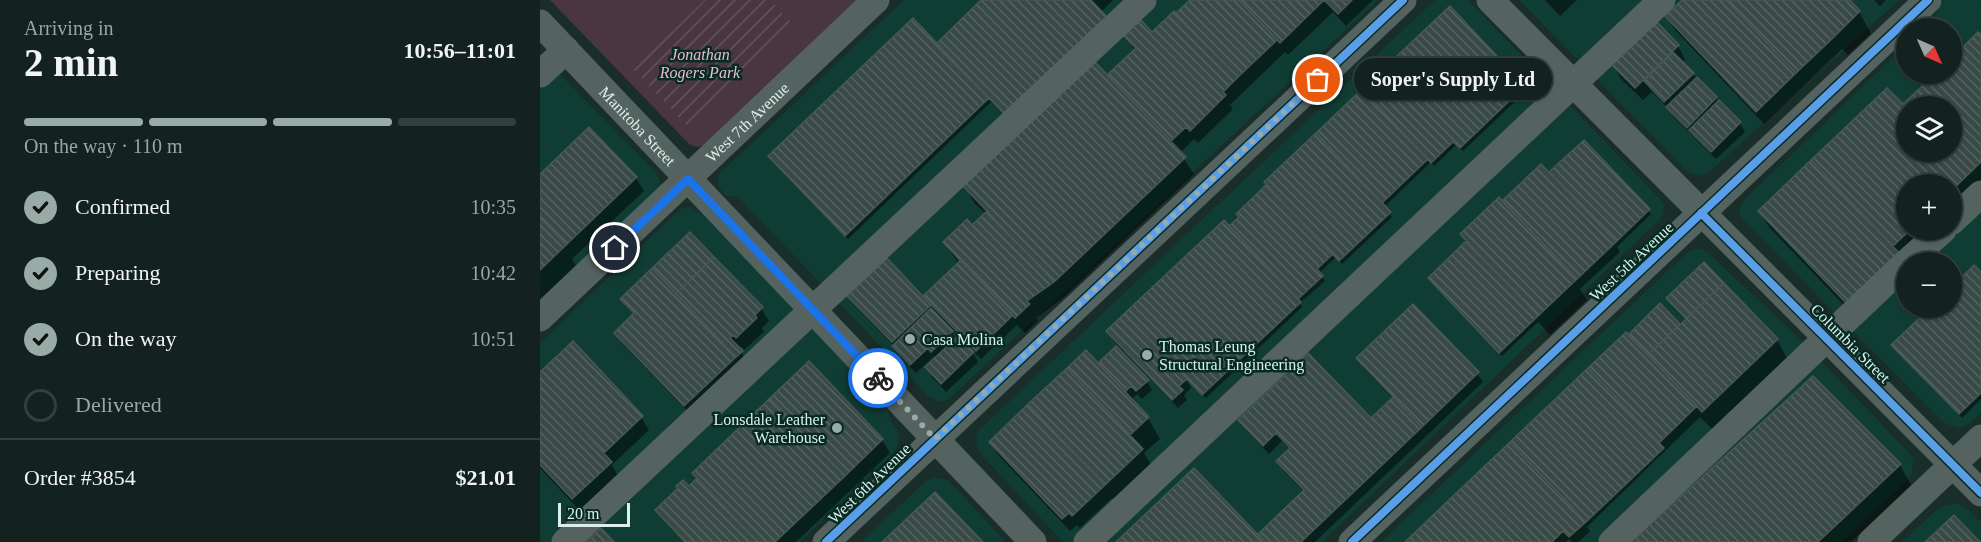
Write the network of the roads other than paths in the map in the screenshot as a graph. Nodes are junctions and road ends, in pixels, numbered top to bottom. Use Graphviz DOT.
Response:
graph roads {
  1 [pos="876,0"];
  2 [pos="1143,0"];
  3 [pos="1403,0"];
  4 [pos="1490,0"];
  5 [pos="1662,0"];
  6 [pos="1928,0"];
  7 [pos="540,23"];
  8 [pos="566,50"];
  9 [pos="540,74"];
  10 [pos="1573,84"];
  11 [pos="688,179"];
  12 [pos="1981,194"];
  13 [pos="1962,212"];
  14 [pos="1701,213"];
  15 [pos="1932,240"];
  16 [pos="1919,252"];
  17 [pos="1896,273"];
  18 [pos="813,309"];
  19 [pos="540,318"];
  20 [pos="1826,338"];
  21 [pos="1981,438"];
  22 [pos="935,439"];
  23 [pos="1953,465"];
  24 [pos="1981,494"];
  25 [pos="565,542"];
  26 [pos="826,542"];
  27 [pos="1033,542"];
  28 [pos="1087,542"];
  29 [pos="1352,542"];
  30 [pos="1612,542"];
  31 [pos="1871,542"];
  1 -- 11 [label="street, West 7th Avenue"];
  2 -- 18 [label="street"];
  3 -- 22 [label="street, West 6th Avenue"];
  4 -- 10 [label="street, Columbia Street"];
  5 -- 10 [label="street"];
  6 -- 14 [label="street, West 5th Avenue"];
  7 -- 8 [label="street, Manitoba Street"];
  8 -- 9 [label="street"];
  8 -- 11 [label="street, Manitoba Street"];
  10 -- 14 [label="street, Columbia Street"];
  10 -- 28 [label="street"];
  11 -- 18 [label="street, Manitoba Street"];
  11 -- 19 [label="street, West 7th Avenue"];
  12 -- 13 [label="street"];
  14 -- 20 [label="street, Columbia Street"];
  14 -- 29 [label="street, West 5th Avenue"];
  15 -- 16 [label="street"];
  17 -- 20 [label="street"];
  18 -- 22 [label="street, Manitoba Street"];
  18 -- 25 [label="street"];
  20 -- 23 [label="street, Columbia Street"];
  20 -- 30 [label="street"];
  21 -- 23 [label="street"];
  22 -- 26 [label="street, West 6th Avenue"];
  22 -- 27 [label="street, Manitoba Street"];
  23 -- 24 [label="street, Columbia Street"];
  23 -- 31 [label="street"];
}
